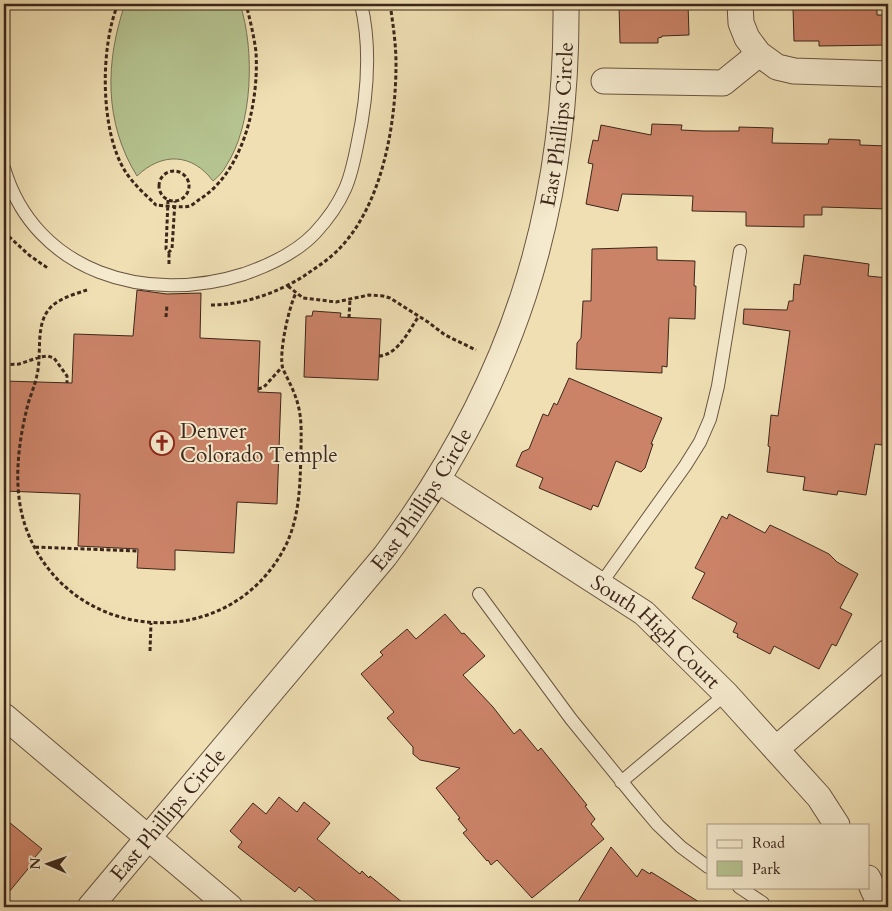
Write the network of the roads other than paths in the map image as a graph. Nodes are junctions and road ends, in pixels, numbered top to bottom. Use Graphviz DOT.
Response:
graph roads {
  1 [pos="361,4"];
  2 [pos="566,4"];
  3 [pos="740,4"];
  4 [pos="759,54"];
  5 [pos="888,74"];
  6 [pos="604,81"];
  7 [pos="4,168"];
  8 [pos="740,250"];
  9 [pos="438,480"];
  10 [pos="600,585"];
  11 [pos="479,594"];
  12 [pos="888,652"];
  13 [pos="726,694"];
  14 [pos="4,716"];
  15 [pos="776,749"];
  16 [pos="621,782"];
  17 [pos="836,824"];
  18 [pos="148,839"];
  19 [pos="707,866"];
  20 [pos="870,882"];
  21 [pos="740,888"];
  22 [pos="763,903"];
  23 [pos="90,907"];
  24 [pos="230,907"];
  25 [pos="881,907"];
  1 -- 7 [label="lane"];
  2 -- 9 [label="street, East Phillips Circle"];
  3 -- 4 [label="street"];
  4 -- 5 [label="street"];
  4 -- 6 [label="street"];
  8 -- 10 [label="lane"];
  9 -- 10 [label="street, South High Court"];
  9 -- 18 [label="street, East Phillips Circle"];
  10 -- 13 [label="street, South High Court"];
  11 -- 16 [label="lane"];
  12 -- 15 [label="street"];
  13 -- 15 [label="street, South High Court"];
  13 -- 16 [label="lane"];
  14 -- 18 [label="street"];
  15 -- 17 [label="street, South High Court"];
  16 -- 19 [label="lane"];
  18 -- 23 [label="street, East Phillips Circle"];
  18 -- 24 [label="street"];
  20 -- 25 [label="street"];
  21 -- 22 [label="lane"];
}
